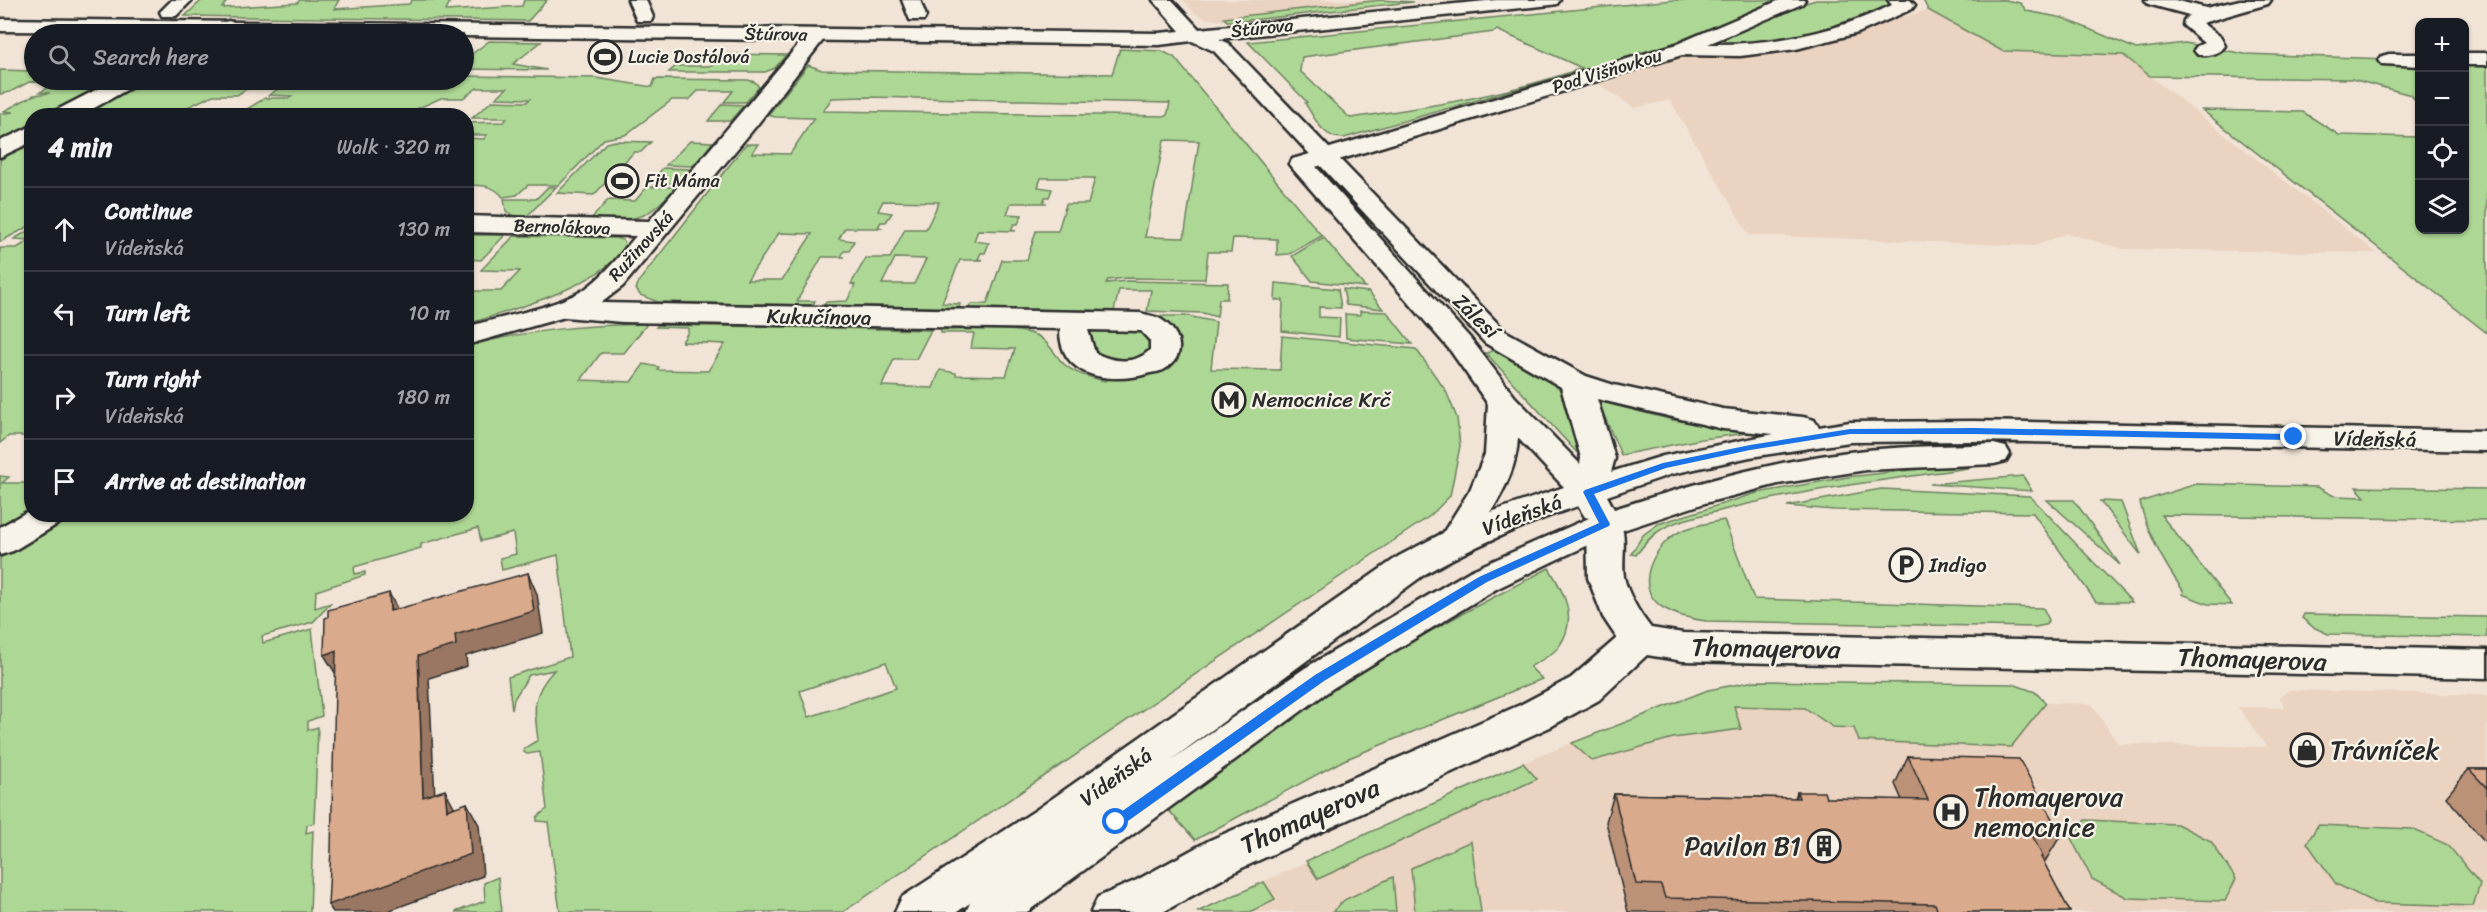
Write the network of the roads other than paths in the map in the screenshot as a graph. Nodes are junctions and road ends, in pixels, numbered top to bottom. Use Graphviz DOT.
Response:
graph roads {
  1 [pos="1162,0"];
  2 [pos="1551,0"];
  3 [pos="1797,0"];
  4 [pos="1897,0"];
  5 [pos="2154,0"];
  6 [pos="2262,0"];
  7 [pos="2206,14"];
  8 [pos="0,25"];
  9 [pos="24,26"];
  10 [pos="474,32"];
  11 [pos="817,34"];
  12 [pos="1194,35"];
  13 [pos="1681,49"];
  14 [pos="2204,50"];
  15 [pos="2487,58"];
  16 [pos="2469,59"];
  17 [pos="2389,60"];
  18 [pos="2415,60"];
  19 [pos="111,90"];
  20 [pos="78,108"];
  21 [pos="24,137"];
  22 [pos="0,150"];
  23 [pos="1313,161"];
  24 [pos="474,224"];
  25 [pos="657,229"];
  26 [pos="564,308"];
  27 [pos="1074,321"];
  28 [pos="474,334"];
  29 [pos="1575,382"];
  30 [pos="1504,404"];
  31 [pos="1850,432"];
  32 [pos="2487,441"];
  33 [pos="2487,461"];
  34 [pos="1588,492"];
  35 [pos="35,522"];
  36 [pos="1605,524"];
  37 [pos="1456,541"];
  38 [pos="0,543"];
  39 [pos="1639,640"];
  40 [pos="2487,664"];
  41 [pos="919,912"];
  42 [pos="990,912"];
  43 [pos="1115,912"];
  1 -- 12 [label="street, Zálesí"];
  2 -- 12 [label="street, Štúrova"];
  3 -- 13 [label="street"];
  4 -- 13 [label="street, Pod Višňovkou"];
  5 -- 7 [label="street"];
  6 -- 7 [label="street"];
  7 -- 14 [label="street"];
  8 -- 9 [label="street, Štúrova"];
  10 -- 11 [label="street, Štúrova"];
  11 -- 12 [label="street, Štúrova"];
  11 -- 25 [label="street, Ružinovská"];
  12 -- 23 [label="street, Zálesí"];
  13 -- 23 [label="street, Pod Višňovkou"];
  15 -- 16 [label="street"];
  17 -- 18 [label="street"];
  19 -- 20 [label="street"];
  21 -- 22 [label="street"];
  23 -- 29 [label="street, Zálesí"];
  23 -- 30 [label="street, Zálesí"];
  24 -- 25 [label="street, Bernolákova"];
  25 -- 26 [label="street, Ružinovská"];
  26 -- 27 [label="street, Kukučínova"];
  26 -- 28 [label="street, Ružinovská"];
  29 -- 31 [label="street, Zálesí"];
  29 -- 34 [label="street"];
  30 -- 34 [label="street, Zálesí"];
  30 -- 37 [label="street"];
  31 -- 32 [label="street, Vídeňská"];
  31 -- 34 [label="street, Vídeňská"];
  33 -- 36 [label="street, Vídeňská"];
  34 -- 36 [label="street, Zálesí"];
  34 -- 37 [label="street, Vídeňská"];
  35 -- 38 [label="street"];
  36 -- 39 [label="street"];
  36 -- 42 [label="street, Vídeňská"];
  37 -- 41 [label="street, Vídeňská"];
  39 -- 40 [label="street, Thomayerova"];
  39 -- 43 [label="street, Thomayerova"];
}
